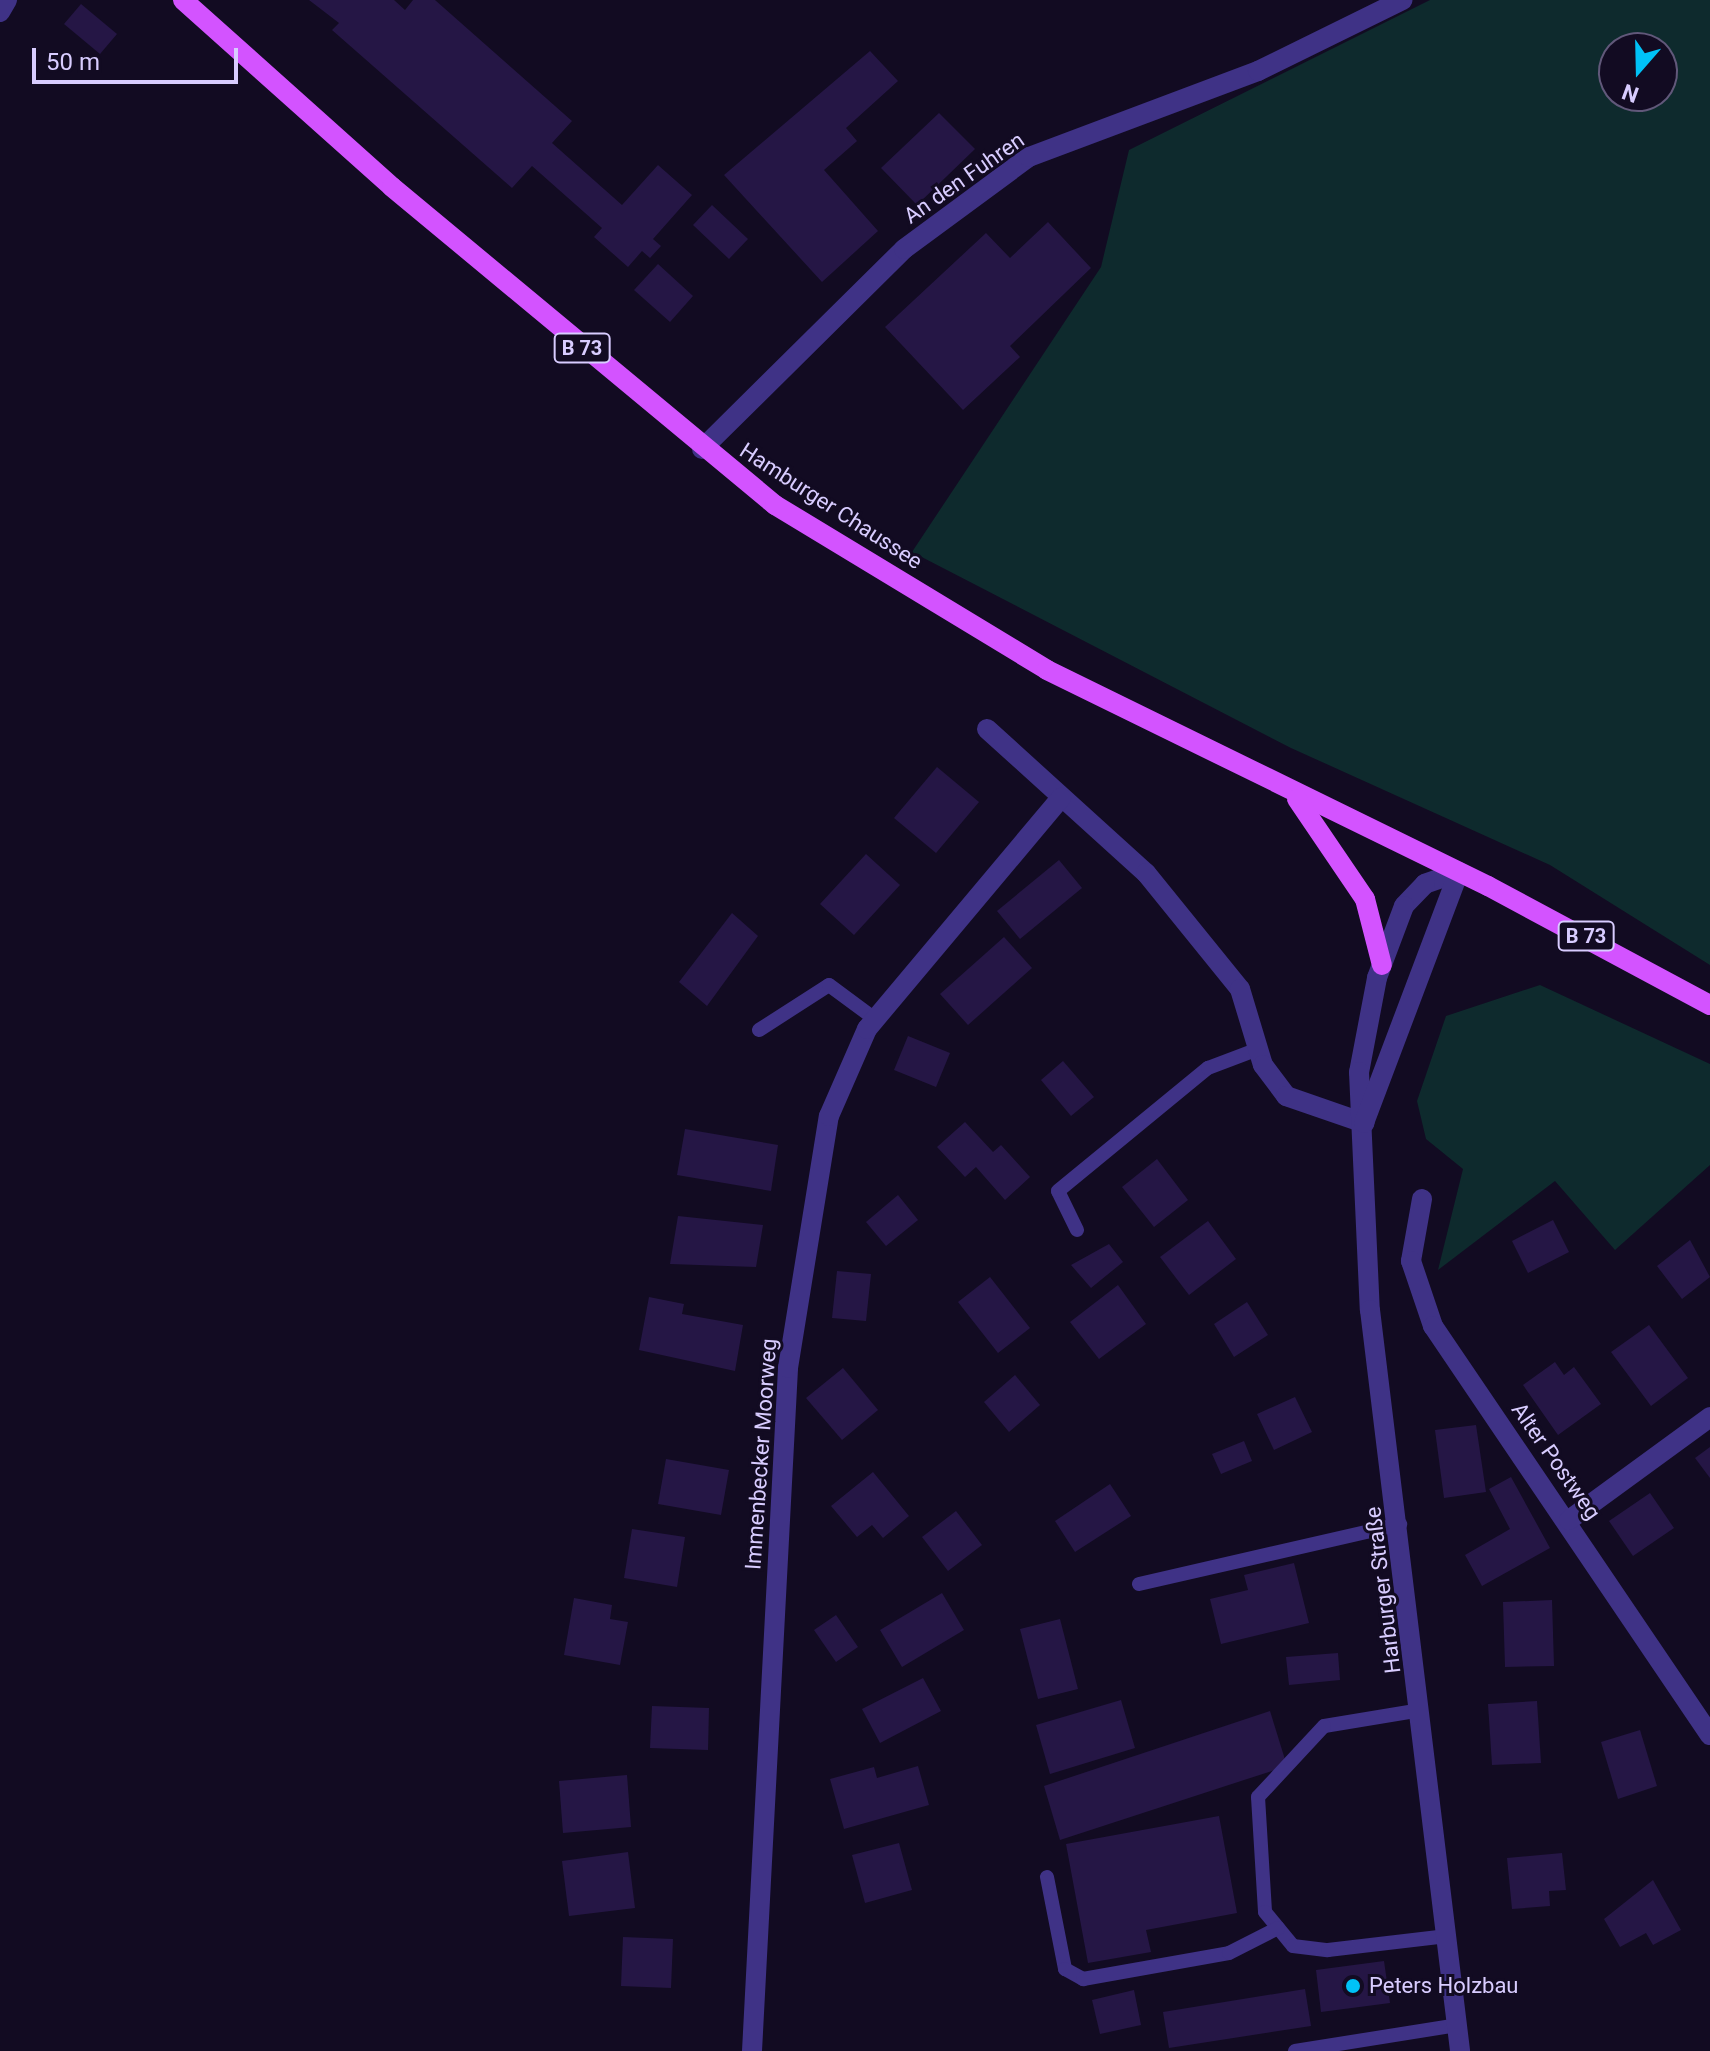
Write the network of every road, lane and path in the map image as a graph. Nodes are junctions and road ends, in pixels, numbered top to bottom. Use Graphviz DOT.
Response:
graph roads {
  1 [pos="7,0"];
  2 [pos="183,0"];
  3 [pos="1402,0"];
  4 [pos="0,12"];
  5 [pos="702,449"];
  6 [pos="987,729"];
  7 [pos="1294,796"];
  8 [pos="1061,798"];
  9 [pos="1459,872"];
  10 [pos="1382,965"];
  11 [pos="1710,1005"];
  12 [pos="875,1019"];
  13 [pos="759,1030"];
  14 [pos="1258,1049"];
  15 [pos="1364,1123"];
  16 [pos="1422,1199"];
  17 [pos="1077,1230"];
  18 [pos="1710,1417"];
  19 [pos="1569,1520"];
  20 [pos="1400,1524"];
  21 [pos="1139,1584"];
  22 [pos="1421,1710"];
  23 [pos="1710,1735"];
  24 [pos="1047,1877"];
  25 [pos="1278,1928"];
  26 [pos="1447,1936"];
  27 [pos="1457,2025"];
  28 [pos="752,2051"];
  29 [pos="1295,2051"];
  30 [pos="1460,2051"];
  1 -- 4 [label="street"];
  2 -- 5 [label="main road, Hamburger Chaussee / B 73"];
  3 -- 5 [label="street, An den Fuhren"];
  5 -- 7 [label="main road, Hamburger Chaussee / B 73"];
  6 -- 8 [label="street"];
  7 -- 9 [label="main road, Hamburger Chaussee / B 73"];
  7 -- 10 [label="main road"];
  8 -- 12 [label="street, Immenbecker Moorweg"];
  8 -- 14 [label="street"];
  9 -- 10 [label="street, Harburger Straße"];
  9 -- 11 [label="main road, B 73"];
  9 -- 15 [label="street, Harburger Straße"];
  10 -- 15 [label="street, Harburger Straße"];
  12 -- 13 [label="lane"];
  12 -- 28 [label="street, Immenbecker Moorweg"];
  14 -- 15 [label="street"];
  14 -- 17 [label="lane"];
  15 -- 20 [label="street, Harburger Straße"];
  16 -- 19 [label="street, Alter Postweg"];
  18 -- 19 [label="street"];
  19 -- 23 [label="street, Alter Postweg"];
  20 -- 21 [label="lane"];
  20 -- 22 [label="street, Harburger Straße"];
  22 -- 25 [label="lane"];
  22 -- 26 [label="street, Harburger Straße"];
  24 -- 25 [label="lane"];
  25 -- 26 [label="lane"];
  26 -- 27 [label="street, Harburger Straße"];
  27 -- 29 [label="lane"];
  27 -- 30 [label="street, Harburger Straße"];
}
